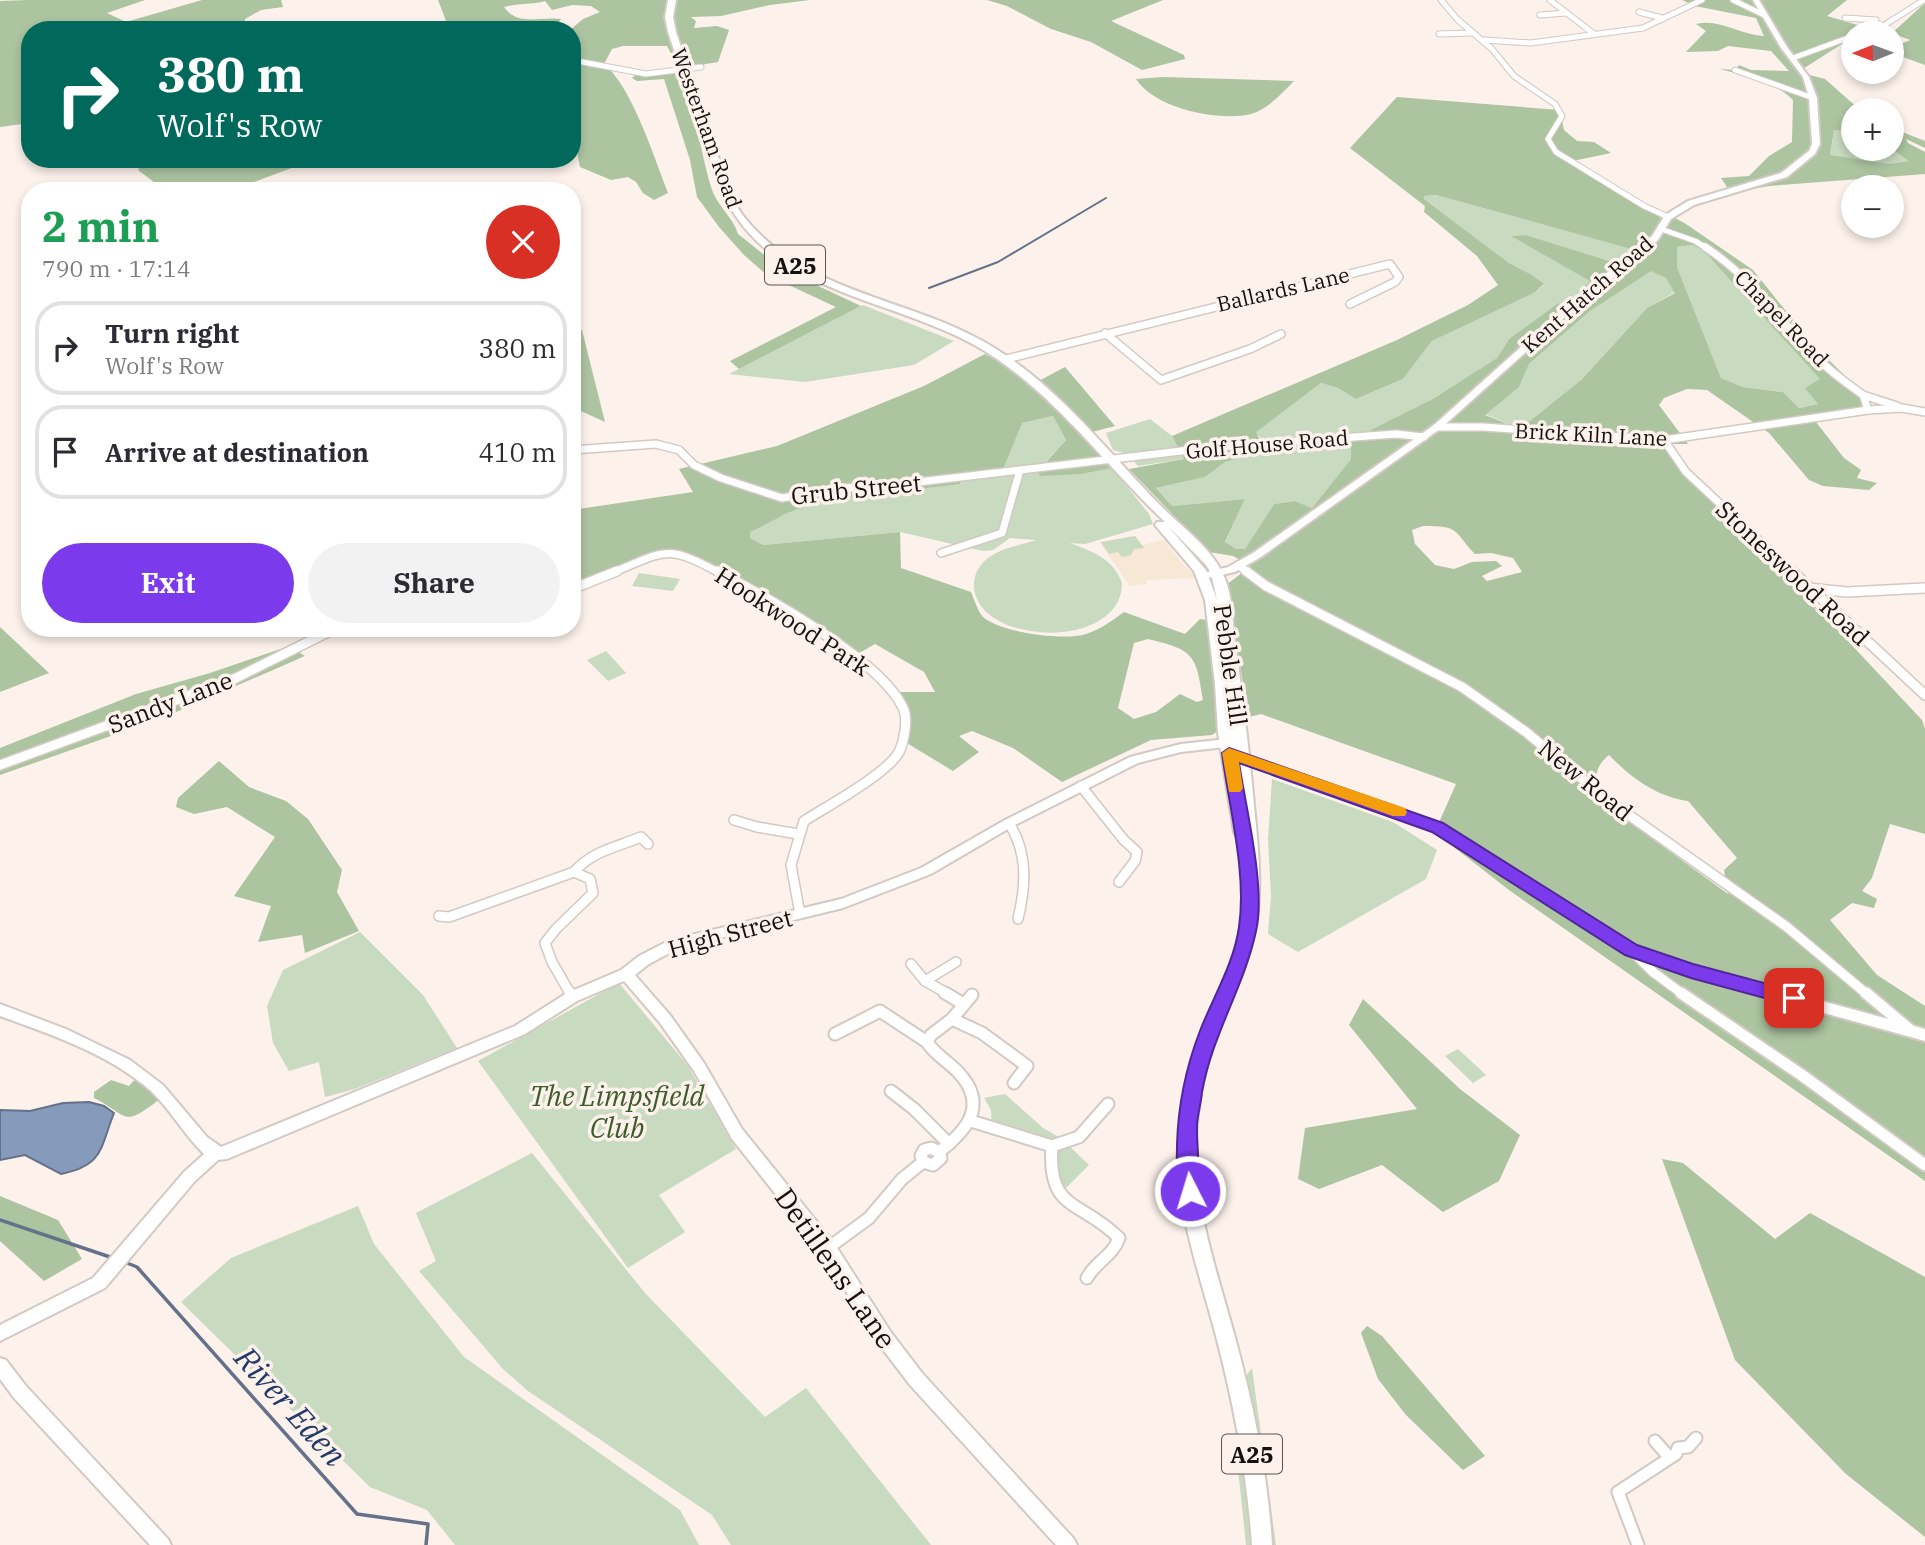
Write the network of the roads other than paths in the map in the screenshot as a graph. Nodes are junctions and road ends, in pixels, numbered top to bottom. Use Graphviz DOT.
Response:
graph roads {
  1 [pos="672,0"];
  2 [pos="1441,0"];
  3 [pos="1550,0"];
  4 [pos="1701,0"];
  5 [pos="1733,0"];
  6 [pos="1756,0"];
  7 [pos="1924,0"];
  8 [pos="1639,12"];
  9 [pos="1566,13"];
  10 [pos="1540,15"];
  11 [pos="1765,15"];
  12 [pos="1662,18"];
  13 [pos="1845,18"];
  14 [pos="1876,20"];
  15 [pos="1864,21"];
  16 [pos="1873,21"];
  17 [pos="1891,21"];
  18 [pos="1473,33"];
  19 [pos="1594,34"];
  20 [pos="1442,36"];
  21 [pos="1484,40"];
  22 [pos="1841,40"];
  23 [pos="1793,58"];
  24 [pos="581,62"];
  25 [pos="701,67"];
  26 [pos="684,69"];
  27 [pos="1735,69"];
  28 [pos="1813,98"];
  29 [pos="1668,217"];
  30 [pos="1661,229"];
  31 [pos="1350,304"];
  32 [pos="1105,333"];
  33 [pos="1281,334"];
  34 [pos="1006,359"];
  35 [pos="1863,395"];
  36 [pos="1902,408"];
  37 [pos="1868,410"];
  38 [pos="1925,412"];
  39 [pos="1437,427"];
  40 [pos="1424,437"];
  41 [pos="1665,443"];
  42 [pos="581,449"];
  43 [pos="1113,463"];
  44 [pos="1020,470"];
  45 [pos="941,553"];
  46 [pos="1238,565"];
  47 [pos="1206,570"];
  48 [pos="581,585"];
  49 [pos="1808,587"];
  50 [pos="1925,588"];
  51 [pos="318,637"];
  52 [pos="1925,695"];
  53 [pos="1236,751"];
  54 [pos="0,765"];
  55 [pos="1080,786"];
  56 [pos="734,820"];
  57 [pos="1009,823"];
  58 [pos="798,834"];
  59 [pos="648,844"];
  60 [pos="575,872"];
  61 [pos="1119,882"];
  62 [pos="800,914"];
  63 [pos="439,916"];
  64 [pos="1018,919"];
  65 [pos="1631,950"];
  66 [pos="956,962"];
  67 [pos="911,964"];
  68 [pos="626,974"];
  69 [pos="925,981"];
  70 [pos="972,995"];
  71 [pos="572,997"];
  72 [pos="962,1003"];
  73 [pos="0,1010"];
  74 [pos="952,1019"];
  75 [pos="1918,1033"];
  76 [pos="835,1034"];
  77 [pos="927,1042"];
  78 [pos="1014,1083"];
  79 [pos="891,1091"];
  80 [pos="1108,1104"];
  81 [pos="971,1121"];
  82 [pos="1052,1146"];
  83 [pos="944,1148"];
  84 [pos="215,1153"];
  85 [pos="1925,1166"];
  86 [pos="828,1248"];
  87 [pos="1087,1278"];
  88 [pos="0,1333"];
  89 [pos="0,1366"];
  90 [pos="1696,1438"];
  91 [pos="1655,1441"];
  92 [pos="1669,1457"];
  93 [pos="162,1545"];
  94 [pos="1068,1545"];
  95 [pos="1262,1545"];
  96 [pos="1637,1545"];
  1 -- 26 [label="main road, Westerham Road / A25"];
  2 -- 18 [label="street"];
  3 -- 9 [label="street"];
  4 -- 12 [label="street"];
  5 -- 11 [label="street"];
  6 -- 11 [label="main road, Kent Hatch Road"];
  7 -- 17 [label="street"];
  8 -- 12 [label="street"];
  9 -- 10 [label="street"];
  9 -- 19 [label="street"];
  11 -- 23 [label="main road, Kent Hatch Road"];
  12 -- 19 [label="street"];
  13 -- 15 [label="street"];
  14 -- 16 [label="street"];
  18 -- 20 [label="street"];
  18 -- 21 [label="street"];
  19 -- 21 [label="street"];
  21 -- 29 [label="street"];
  22 -- 23 [label="street"];
  23 -- 28 [label="main road, Kent Hatch Road"];
  24 -- 26 [label="street"];
  25 -- 26 [label="street"];
  26 -- 34 [label="main road, Westerham Road / A25"];
  27 -- 28 [label="street"];
  28 -- 29 [label="main road, Kent Hatch Road"];
  29 -- 30 [label="main road, Kent Hatch Road"];
  30 -- 35 [label="street, Chapel Road"];
  30 -- 39 [label="main road, Kent Hatch Road"];
  31 -- 32 [label="street, Ballards Lane"];
  32 -- 33 [label="street, Ballards Lane"];
  32 -- 34 [label="street, Ballards Lane"];
  34 -- 43 [label="main road, Westerham Road / A25"];
  35 -- 36 [label="street"];
  35 -- 37 [label="street"];
  36 -- 37 [label="street, Brick Kiln Lane"];
  36 -- 38 [label="street"];
  37 -- 41 [label="street, Brick Kiln Lane"];
  39 -- 40 [label="main road, Kent Hatch Road"];
  39 -- 41 [label="street, Brick Kiln Lane"];
  40 -- 43 [label="street, Golf House Road"];
  40 -- 46 [label="main road, Kent Hatch Road"];
  41 -- 49 [label="street, Stoneswood Road"];
  42 -- 44 [label="street, Grub Street"];
  43 -- 44 [label="street, Grub Street"];
  43 -- 47 [label="main road, Westerham Road / A25"];
  44 -- 45 [label="street"];
  46 -- 47 [label="main road, Kent Hatch Road"];
  46 -- 75 [label="street, New Road"];
  47 -- 53 [label="main road, Pebble Hill"];
  48 -- 58 [label="street, Hookwood Park"];
  49 -- 50 [label="street"];
  49 -- 52 [label="street, Stoneswood Road"];
  51 -- 54 [label="street, Sandy Lane"];
  53 -- 55 [label="main road, High Street"];
  53 -- 65 [label="main road, High Street"];
  53 -- 95 [label="main road, A25"];
  55 -- 57 [label="main road, High Street"];
  55 -- 61 [label="street"];
  56 -- 58 [label="street"];
  57 -- 62 [label="main road, High Street"];
  57 -- 64 [label="street"];
  58 -- 62 [label="street"];
  59 -- 60 [label="street"];
  60 -- 63 [label="street"];
  60 -- 71 [label="street"];
  62 -- 68 [label="main road, High Street"];
  65 -- 75 [label="main road, High Street"];
  65 -- 85 [label="street"];
  66 -- 69 [label="street"];
  67 -- 69 [label="street"];
  68 -- 71 [label="main road, High Street"];
  68 -- 86 [label="main road, Detillens Lane"];
  69 -- 72 [label="street"];
  70 -- 72 [label="street"];
  71 -- 84 [label="main road, High Street"];
  72 -- 74 [label="street"];
  73 -- 84 [label="main road"];
  74 -- 77 [label="street"];
  74 -- 78 [label="street"];
  76 -- 77 [label="street"];
  77 -- 81 [label="street"];
  79 -- 83 [label="street"];
  80 -- 82 [label="street"];
  81 -- 82 [label="street"];
  81 -- 83 [label="street"];
  82 -- 87 [label="street"];
  83 -- 86 [label="street"];
  84 -- 88 [label="main road"];
  86 -- 94 [label="main road, Detillens Lane"];
  89 -- 93 [label="main road"];
  90 -- 92 [label="street"];
  91 -- 92 [label="street"];
  92 -- 96 [label="street"];
}
